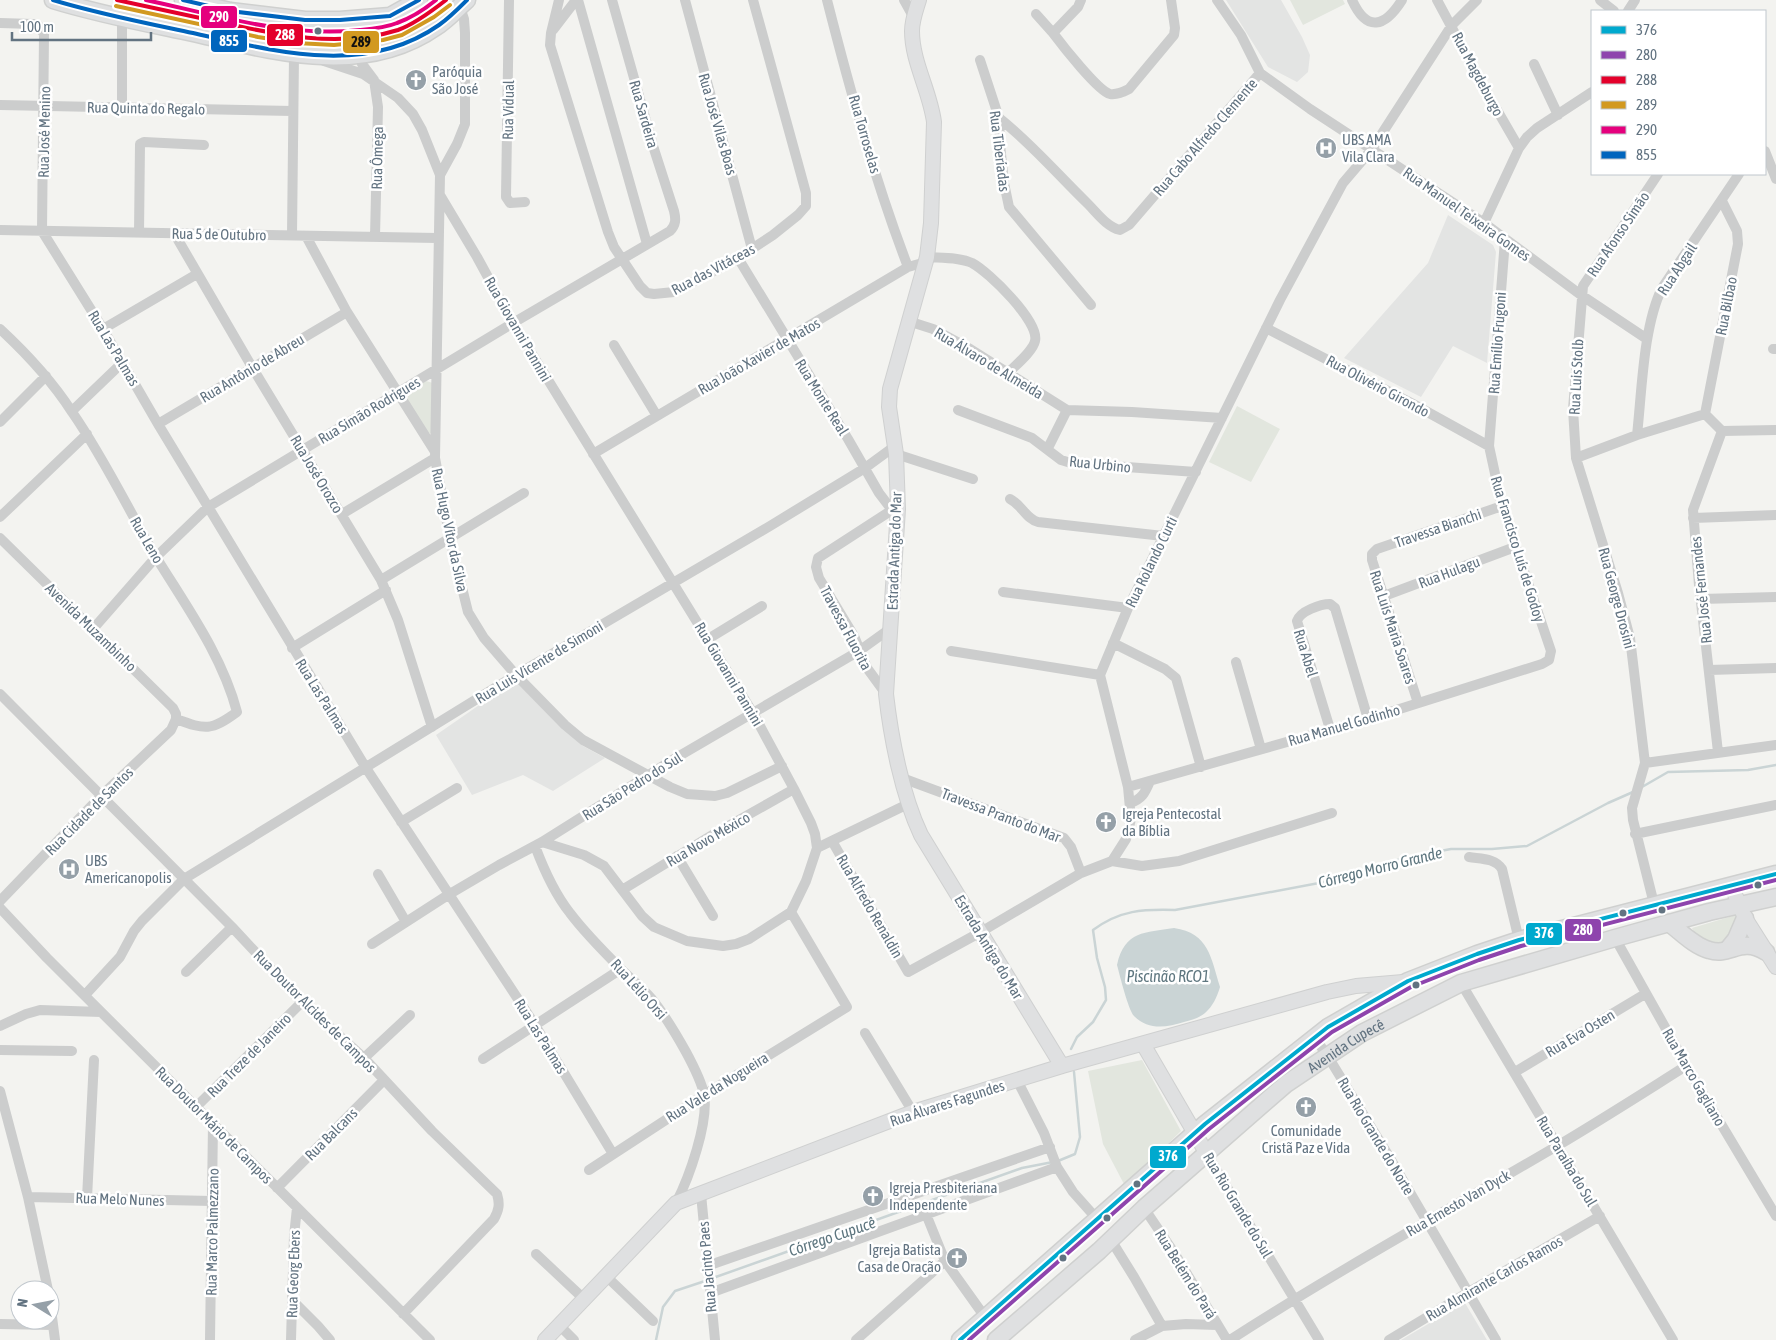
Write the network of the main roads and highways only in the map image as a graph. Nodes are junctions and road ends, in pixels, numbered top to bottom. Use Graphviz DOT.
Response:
graph roads {
  1 [pos="53,0"];
  2 [pos="183,0"];
  3 [pos="419,0"];
  4 [pos="461,2"];
  5 [pos="397,6"];
  6 [pos="1776,874"];
  7 [pos="1776,897"];
  8 [pos="1742,912"];
  9 [pos="1669,923"];
  10 [pos="1728,949"];
  11 [pos="1766,952"];
  12 [pos="1004,1337"];
  13 [pos="960,1340"];
  1 -- 4 [label="main road"];
  2 -- 5 [label="main road"];
  3 -- 5 [label="main road"];
  6 -- 13 [label="main road, Avenida Cupecê"];
  7 -- 8 [label="main road, Avenida Cupecê"];
  8 -- 9 [label="main road, Avenida Cupecê"];
  8 -- 10 [label="main road"];
  9 -- 10 [label="main road"];
  9 -- 12 [label="main road, Avenida Cupecê"];
  10 -- 11 [label="main road"];
}
